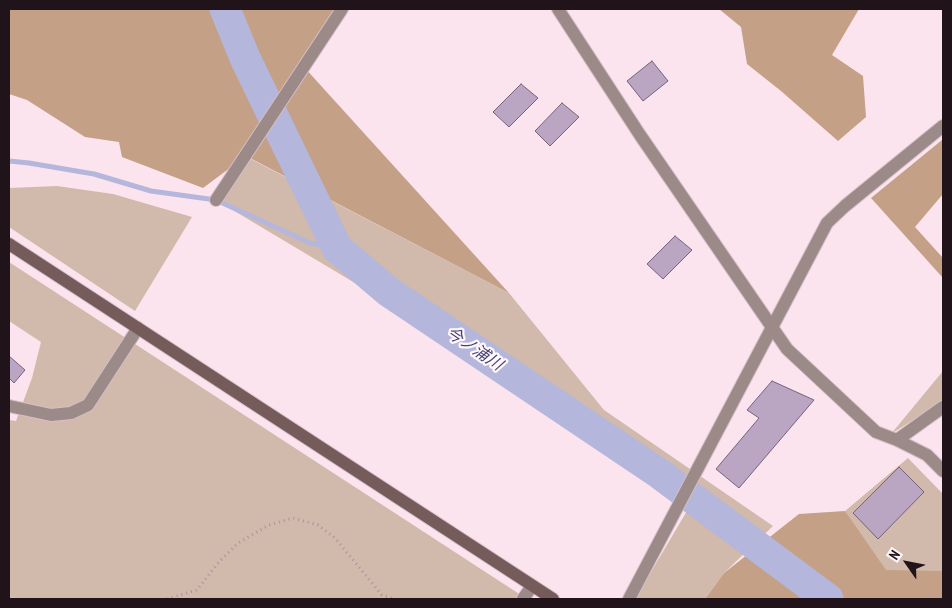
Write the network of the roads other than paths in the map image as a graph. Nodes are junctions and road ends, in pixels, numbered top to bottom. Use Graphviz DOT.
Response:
graph roads {
  1 [pos="342,9"];
  2 [pos="558,9"];
  3 [pos="943,126"];
  4 [pos="216,200"];
  5 [pos="9,244"];
  6 [pos="138,328"];
  7 [pos="772,328"];
  8 [pos="9,406"];
  9 [pos="943,407"];
  10 [pos="897,440"];
  11 [pos="943,471"];
  12 [pos="532,586"];
  13 [pos="523,599"];
  14 [pos="553,599"];
  15 [pos="629,599"];
  1 -- 4 [label="street"];
  2 -- 7 [label="street"];
  3 -- 7 [label="street"];
  5 -- 6 [label="street"];
  6 -- 8 [label="street"];
  6 -- 12 [label="street"];
  7 -- 10 [label="street"];
  7 -- 15 [label="street"];
  9 -- 10 [label="street"];
  10 -- 11 [label="street"];
  12 -- 13 [label="street"];
  12 -- 14 [label="street"];
}
